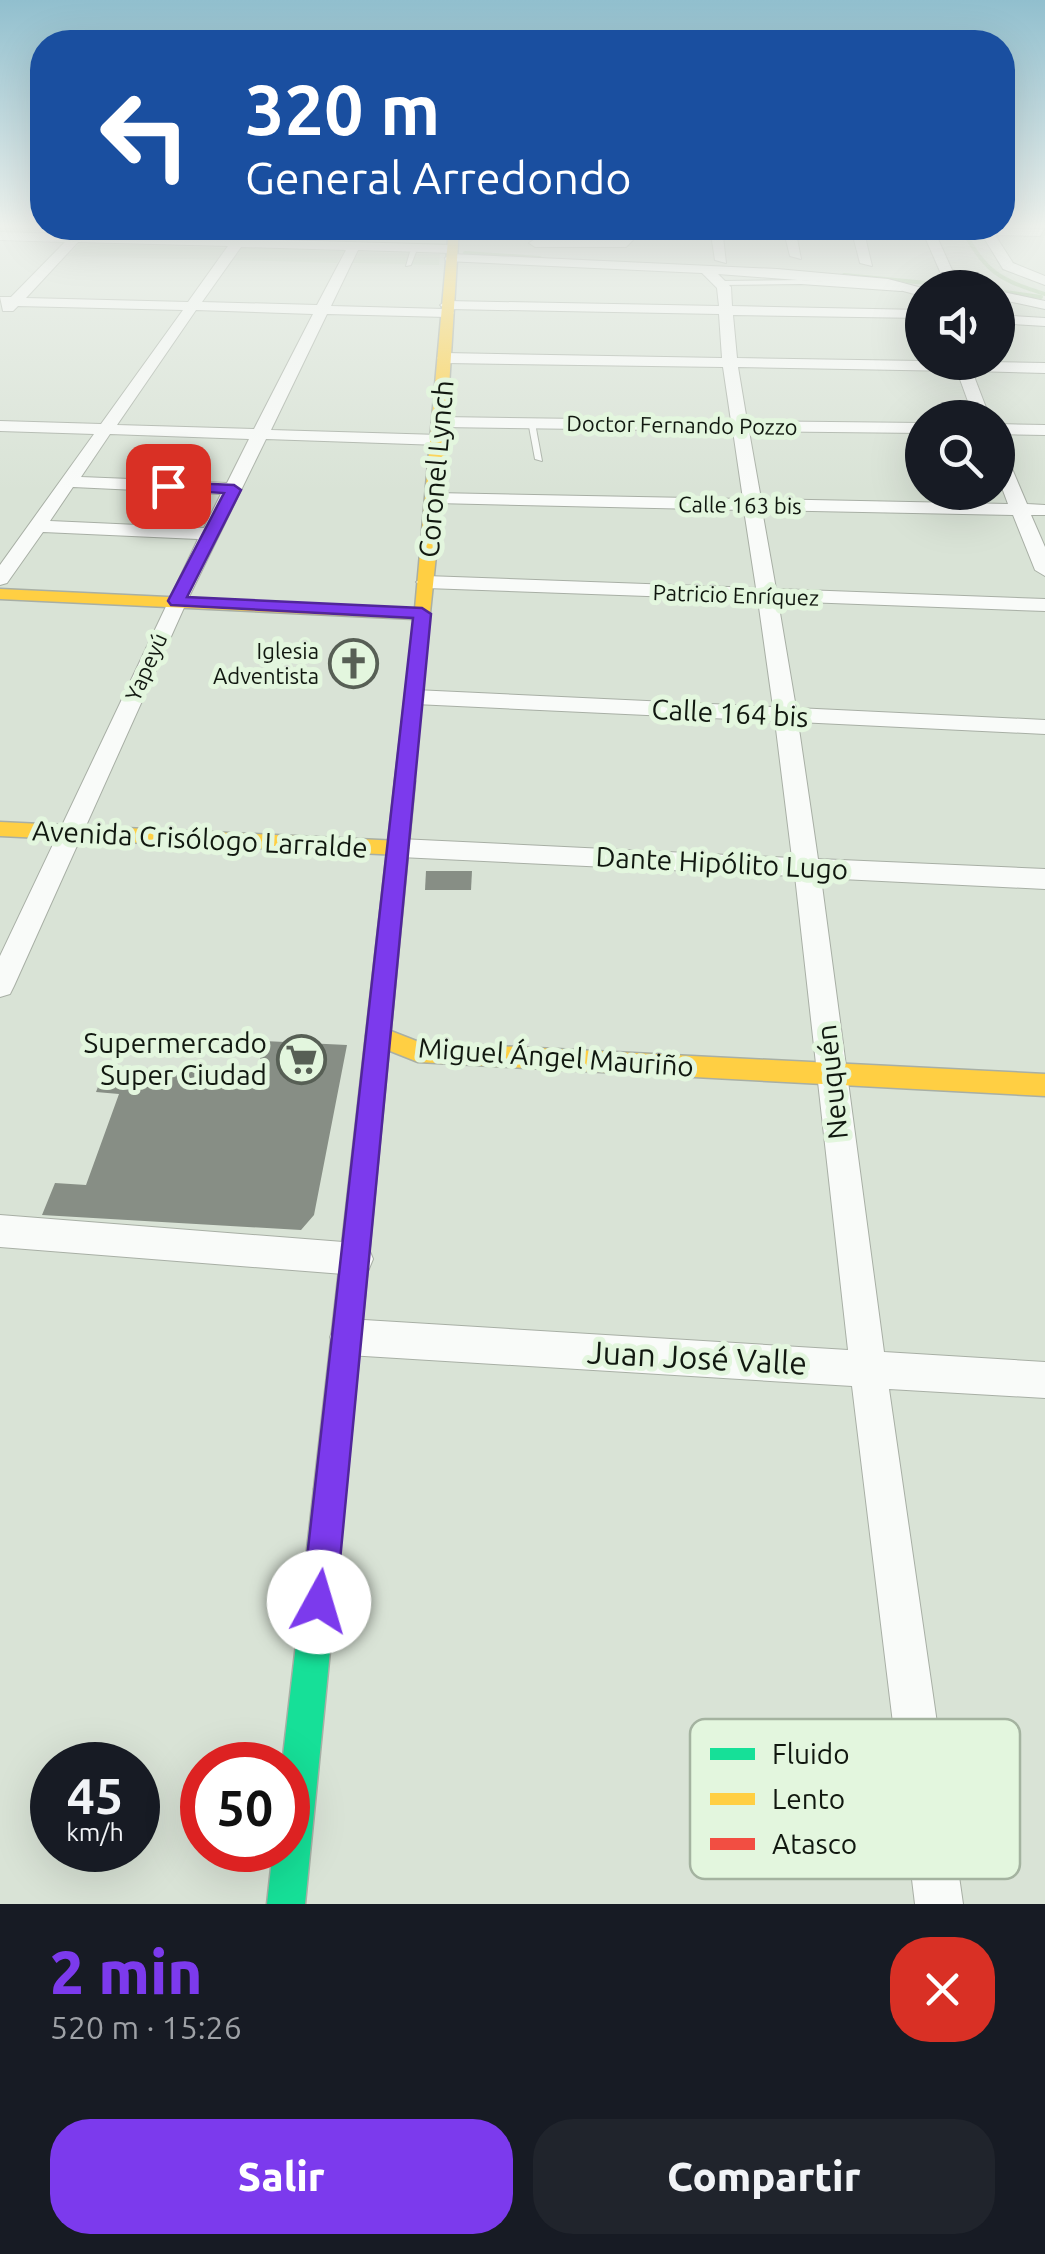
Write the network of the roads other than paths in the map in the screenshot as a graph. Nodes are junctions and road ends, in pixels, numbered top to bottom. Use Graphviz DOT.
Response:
graph roads {
  1 [pos="188,314"];
  2 [pos="321,314"];
  3 [pos="447,314"];
  4 [pos="725,314"];
  5 [pos="1015,320"];
  6 [pos="1045,322"];
  7 [pos="445,358"];
  8 [pos="730,362"];
  9 [pos="905,364"];
  10 [pos="1015,367"];
  11 [pos="1045,368"];
  12 [pos="531,423"];
  13 [pos="742,426"];
  14 [pos="0,427"];
  15 [pos="905,428"];
  16 [pos="105,429"];
  17 [pos="1015,429"];
  18 [pos="1045,430"];
  19 [pos="441,431"];
  20 [pos="261,435"];
  21 [pos="539,459"];
  22 [pos="70,482"];
  23 [pos="234,490"];
  24 [pos="435,498"];
  25 [pos="1015,500"];
  26 [pos="751,505"];
  27 [pos="1019,510"];
  28 [pos="1045,510"];
  29 [pos="38,526"];
  30 [pos="210,534"];
  31 [pos="1045,570"];
  32 [pos="0,580"];
  33 [pos="426,582"];
  34 [pos="0,594"];
  35 [pos="766,598"];
  36 [pos="176,601"];
  37 [pos="1045,605"];
  38 [pos="422,614"];
  39 [pos="415,697"];
  40 [pos="786,716"];
  41 [pos="1045,727"];
  42 [pos="0,829"];
  43 [pos="71,834"];
  44 [pos="400,848"];
  45 [pos="804,867"];
  46 [pos="1045,878"];
  47 [pos="0,986"];
  48 [pos="422,1028"];
  49 [pos="378,1036"];
  50 [pos="824,1058"];
  51 [pos="1045,1063"];
  52 [pos="1045,1086"];
  53 [pos="0,1231"];
  54 [pos="356,1259"];
  55 [pos="348,1337"];
  56 [pos="867,1368"];
  57 [pos="1045,1380"];
  58 [pos="914,1719"];
  59 [pos="936,1879"];
  60 [pos="286,1904"];
  61 [pos="939,1904"];
  1 -- 16 [label="street"];
  2 -- 20 [label="street, Yapeyú"];
  3 -- 7 [label="street, Coronel Lynch"];
  4 -- 8 [label="street, Neuquén"];
  5 -- 6 [label="street"];
  7 -- 8 [label="street"];
  7 -- 19 [label="street, Coronel Lynch"];
  8 -- 9 [label="street"];
  8 -- 13 [label="street, Neuquén"];
  10 -- 11 [label="street"];
  12 -- 13 [label="street, Doctor Fernando Pozzo"];
  12 -- 19 [label="street, Doctor Fernando Pozzo"];
  12 -- 21 [label="lane"];
  13 -- 15 [label="street, Doctor Fernando Pozzo"];
  13 -- 26 [label="street, Neuquén"];
  14 -- 16 [label="street, Doctor Fernando Pozzo"];
  16 -- 20 [label="street, Doctor Fernando Pozzo"];
  16 -- 22 [label="street"];
  17 -- 18 [label="street"];
  19 -- 20 [label="street, Doctor Fernando Pozzo"];
  19 -- 24 [label="street, Coronel Lynch"];
  20 -- 23 [label="street, Yapeyú"];
  22 -- 23 [label="street"];
  22 -- 29 [label="street"];
  23 -- 30 [label="street, Yapeyú"];
  24 -- 26 [label="street, Calle 163 bis"];
  24 -- 33 [label="street, Coronel Lynch"];
  25 -- 27 [label="street"];
  26 -- 27 [label="street, Calle 163 bis"];
  26 -- 35 [label="street, Neuquén"];
  27 -- 28 [label="street, Calle 163 bis"];
  27 -- 31 [label="street"];
  29 -- 30 [label="street"];
  29 -- 32 [label="street"];
  30 -- 36 [label="street, Yapeyú"];
  33 -- 35 [label="street, Patricio Enríquez"];
  33 -- 38 [label="street, Coronel Lynch"];
  34 -- 36 [label="street"];
  35 -- 37 [label="street, Patricio Enríquez"];
  35 -- 40 [label="street, Neuquén"];
  36 -- 38 [label="street"];
  36 -- 43 [label="street, Yapeyú"];
  38 -- 39 [label="street, Coronel Lynch"];
  39 -- 40 [label="street, Calle 164 bis"];
  39 -- 44 [label="street, Coronel Lynch"];
  40 -- 41 [label="street, Calle 164 bis"];
  40 -- 45 [label="street, Neuquén"];
  42 -- 43 [label="street, Avenida Crisólogo Larralde"];
  43 -- 44 [label="street, Avenida Crisólogo Larralde"];
  43 -- 47 [label="street, Yapeyú"];
  44 -- 45 [label="street, Dante Hipólito Lugo"];
  44 -- 49 [label="street, Coronel Lynch"];
  45 -- 46 [label="street, Dante Hipólito Lugo"];
  45 -- 50 [label="street, Neuquén"];
  48 -- 49 [label="street, Miguel Ángel Mauriño"];
  49 -- 50 [label="street, Miguel Ángel Mauriño"];
  49 -- 54 [label="street, Coronel Lynch"];
  50 -- 51 [label="street, Miguel Ángel Mauriño"];
  50 -- 52 [label="street, Miguel Ángel Mauriño"];
  50 -- 56 [label="street, Neuquén"];
  53 -- 54 [label="street"];
  54 -- 55 [label="street, Coronel Lynch"];
  55 -- 56 [label="street, Juan José Valle"];
  55 -- 60 [label="street, Coronel Lynch"];
  56 -- 57 [label="street, Juan José Valle"];
  56 -- 58 [label="street, Neuquén"];
  59 -- 61 [label="street, Neuquén"];
}
